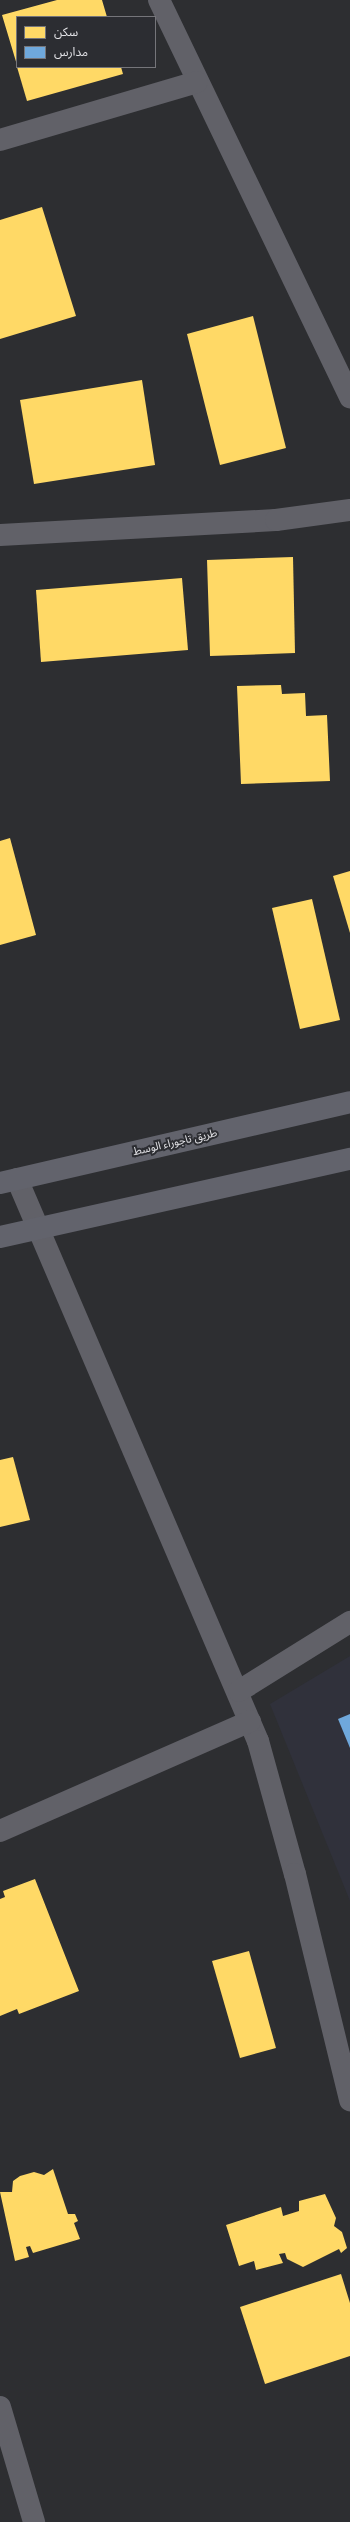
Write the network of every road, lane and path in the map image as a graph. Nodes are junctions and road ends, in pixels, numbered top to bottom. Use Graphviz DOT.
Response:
graph roads {
  1 [pos="159,0"];
  2 [pos="197,82"];
  3 [pos="0,140"];
  4 [pos="350,397"];
  5 [pos="350,510"];
  6 [pos="0,535"];
  7 [pos="350,1102"];
  8 [pos="350,1159"];
  9 [pos="8,1181"];
  10 [pos="36,1229"];
  11 [pos="0,1237"];
  12 [pos="350,1622"];
  13 [pos="239,1692"];
  14 [pos="250,1721"];
  15 [pos="0,1830"];
  16 [pos="350,2100"];
  17 [pos="0,2407"];
  18 [pos="34,2522"];
  1 -- 2 [label="street"];
  2 -- 3 [label="street"];
  2 -- 4 [label="street"];
  5 -- 6 [label="street"];
  7 -- 9 [label="main road, طريق تاجوراء الوسط"];
  8 -- 10 [label="main road"];
  9 -- 10 [label="street"];
  10 -- 11 [label="main road"];
  10 -- 13 [label="street"];
  12 -- 13 [label="street"];
  13 -- 14 [label="street"];
  14 -- 15 [label="street"];
  14 -- 16 [label="street"];
  17 -- 18 [label="street"];
}
